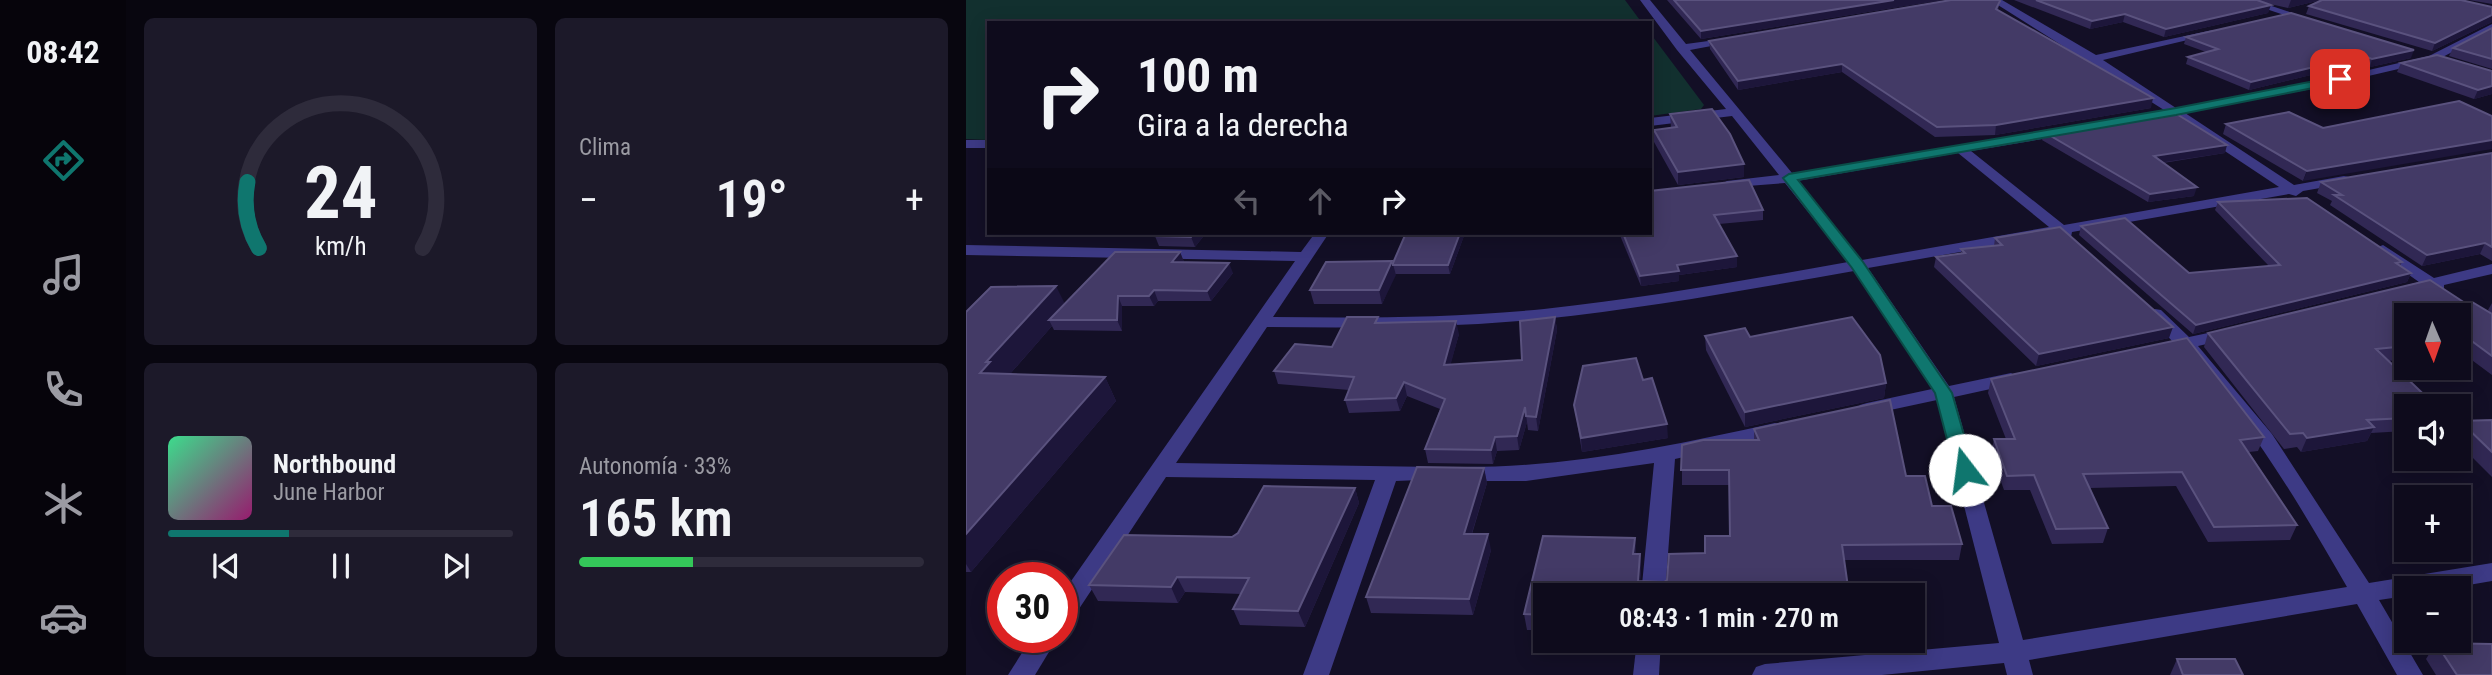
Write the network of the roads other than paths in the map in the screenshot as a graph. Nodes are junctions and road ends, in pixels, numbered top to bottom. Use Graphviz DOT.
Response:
graph roads {
  1 [pos="1646,0"];
  2 [pos="1995,0"];
  3 [pos="2244,0"];
  4 [pos="2301,9"];
  5 [pos="2288,13"];
  6 [pos="2263,20"];
  7 [pos="2328,26"];
  8 [pos="2492,27"];
  9 [pos="2224,29"];
  10 [pos="1748,37"];
  11 [pos="1681,48"];
  12 [pos="2407,50"];
  13 [pos="2094,59"];
  14 [pos="2439,60"];
  15 [pos="2176,111"];
  16 [pos="1733,112"];
  17 [pos="2136,118"];
  18 [pos="1652,122"];
  19 [pos="2082,128"];
  20 [pos="966,144"];
  21 [pos="987,144"];
  22 [pos="1961,149"];
  23 [pos="1789,178"];
  24 [pos="2359,178"];
  25 [pos="1720,186"];
  26 [pos="2292,189"];
  27 [pos="2314,204"];
  28 [pos="2061,230"];
  29 [pos="1321,235"];
  30 [pos="2368,240"];
  31 [pos="2080,247"];
  32 [pos="966,250"];
  33 [pos="1306,257"];
  34 [pos="1858,265"];
  35 [pos="2492,269"];
  36 [pos="2432,284"];
  37 [pos="2391,294"];
  38 [pos="2452,297"];
  39 [pos="2139,300"];
  40 [pos="1261,322"];
  41 [pos="2242,330"];
  42 [pos="2188,343"];
  43 [pos="2147,352"];
  44 [pos="2025,376"];
  45 [pos="1944,393"];
  46 [pos="1851,413"];
  47 [pos="1798,425"];
  48 [pos="1665,454"];
  49 [pos="1160,470"];
  50 [pos="1388,474"];
  51 [pos="2492,572"];
  52 [pos="1654,583"];
  53 [pos="1078,590"];
  54 [pos="2362,592"];
  55 [pos="1035,653"];
  56 [pos="1648,653"];
  57 [pos="2017,664"];
  58 [pos="1021,675"];
  59 [pos="1316,675"];
  60 [pos="1646,675"];
  61 [pos="1765,675"];
  62 [pos="2410,675"];
  1 -- 11 [label="street"];
  2 -- 13 [label="street"];
  3 -- 5 [label="street"];
  4 -- 5 [label="street"];
  5 -- 6 [label="street"];
  5 -- 7 [label="street"];
  8 -- 14 [label="street"];
  9 -- 13 [label="street"];
  10 -- 11 [label="street"];
  11 -- 16 [label="street"];
  12 -- 14 [label="street"];
  13 -- 15 [label="street"];
  14 -- 15 [label="street"];
  15 -- 17 [label="street"];
  15 -- 26 [label="street"];
  16 -- 18 [label="street"];
  16 -- 23 [label="street"];
  19 -- 22 [label="street"];
  20 -- 21 [label="street"];
  22 -- 23 [label="street"];
  22 -- 28 [label="street"];
  23 -- 25 [label="street"];
  23 -- 34 [label="street"];
  24 -- 26 [label="street"];
  26 -- 27 [label="street"];
  26 -- 28 [label="street"];
  28 -- 31 [label="street"];
  28 -- 34 [label="street"];
  29 -- 33 [label="street"];
  30 -- 36 [label="street"];
  32 -- 33 [label="street"];
  33 -- 40 [label="street"];
  34 -- 40 [label="street"];
  34 -- 45 [label="street"];
  35 -- 36 [label="street"];
  36 -- 37 [label="street"];
  36 -- 38 [label="street"];
  39 -- 42 [label="street"];
  40 -- 49 [label="street"];
  41 -- 42 [label="street"];
  42 -- 43 [label="street"];
  42 -- 54 [label="street"];
  44 -- 45 [label="street"];
  45 -- 46 [label="street"];
  45 -- 57 [label="street"];
  47 -- 48 [label="street"];
  48 -- 50 [label="street"];
  48 -- 52 [label="street"];
  49 -- 50 [label="street"];
  49 -- 53 [label="street"];
  50 -- 59 [label="street"];
  51 -- 54 [label="street"];
  54 -- 57 [label="street"];
  54 -- 62 [label="street"];
  55 -- 58 [label="street"];
  56 -- 60 [label="street"];
  57 -- 61 [label="street"];
}
